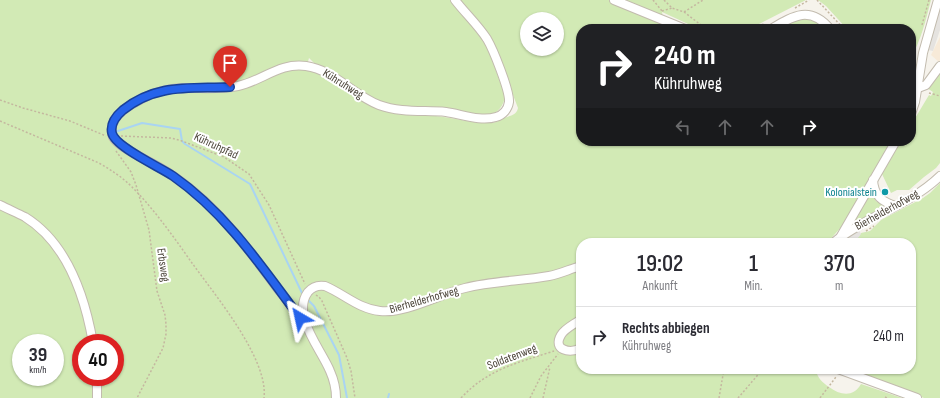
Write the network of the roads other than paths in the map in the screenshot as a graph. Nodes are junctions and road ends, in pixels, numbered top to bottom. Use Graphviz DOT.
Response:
graph roads {
  1 [pos="454,0"];
  2 [pos="614,0"];
  3 [pos="938,0"];
  4 [pos="673,24"];
  5 [pos="779,24"];
  6 [pos="825,24"];
  7 [pos="940,66"];
  8 [pos="916,79"];
  9 [pos="916,87"];
  10 [pos="893,146"];
  11 [pos="940,176"];
  12 [pos="873,180"];
  13 [pos="0,205"];
  14 [pos="896,206"];
  15 [pos="840,237"];
  16 [pos="576,268"];
  17 [pos="576,323"];
  18 [pos="306,326"];
  19 [pos="90,334"];
  20 [pos="576,350"];
  21 [pos="852,374"];
  22 [pos="97,386"];
  23 [pos="96,398"];
  24 [pos="336,398"];
  25 [pos="917,398"];
  1 -- 18 [label="street, Kühruhweg"];
  2 -- 4 [label="street"];
  3 -- 8 [label="street"];
  5 -- 6 [label="street"];
  7 -- 9 [label="street"];
  10 -- 12 [label="street"];
  11 -- 14 [label="street, Bierhelderhofweg"];
  12 -- 14 [label="street"];
  12 -- 15 [label="street"];
  13 -- 19 [label="street"];
  14 -- 15 [label="street, Bierhelderhofweg"];
  16 -- 18 [label="street, Bierhelderhofweg"];
  17 -- 20 [label="street"];
  18 -- 24 [label="street"];
  21 -- 25 [label="street"];
  22 -- 23 [label="street"];
}
